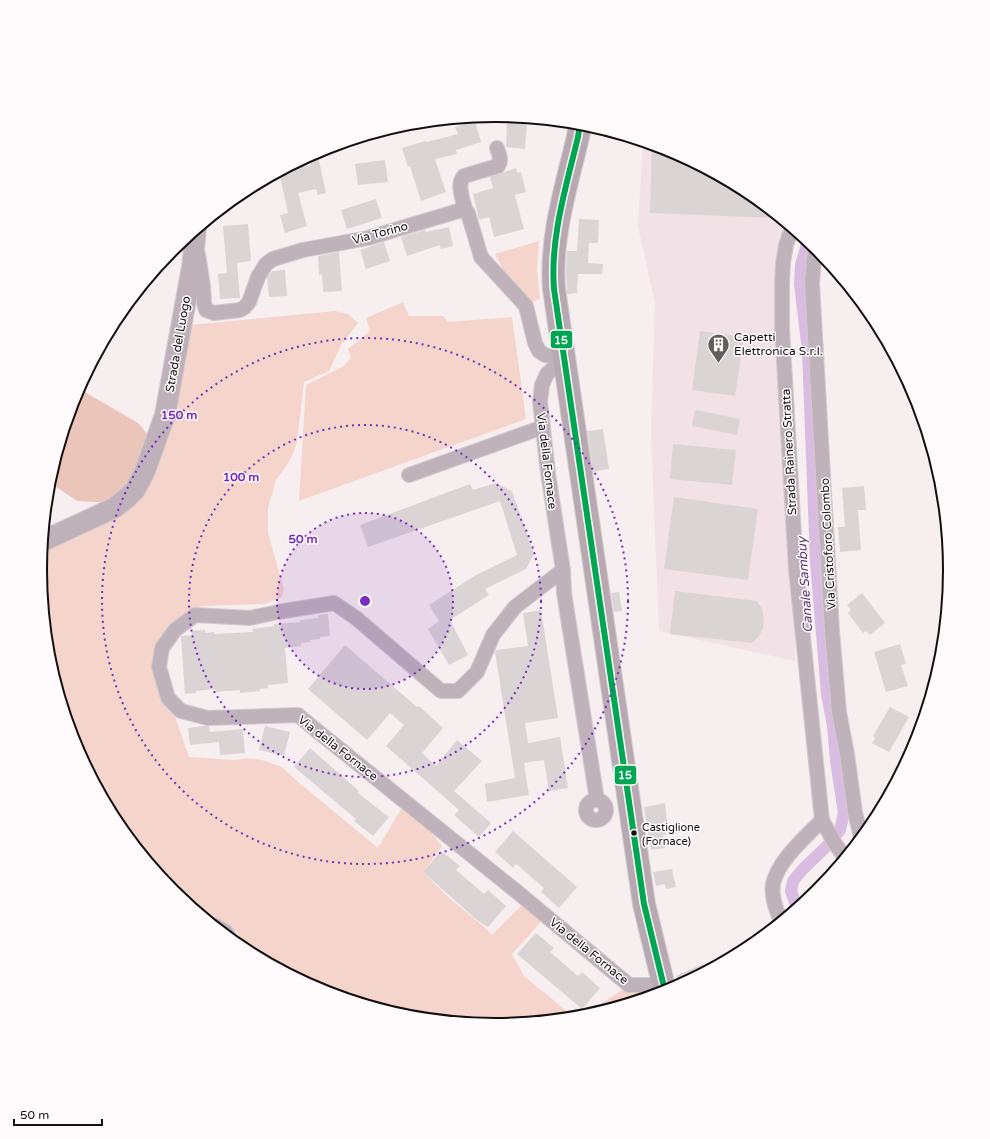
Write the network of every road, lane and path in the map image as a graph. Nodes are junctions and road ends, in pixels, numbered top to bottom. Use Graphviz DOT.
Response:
graph roads {
  1 [pos="579,129"];
  2 [pos="497,148"];
  3 [pos="465,209"];
  4 [pos="790,233"];
  5 [pos="196,237"];
  6 [pos="195,238"];
  7 [pos="815,256"];
  8 [pos="564,359"];
  9 [pos="542,428"];
  10 [pos="409,475"];
  11 [pos="48,539"];
  12 [pos="563,570"];
  13 [pos="597,800"];
  14 [pos="822,820"];
  15 [pos="859,829"];
  16 [pos="842,853"];
  17 [pos="779,916"];
  18 [pos="663,984"];
  19 [pos="656,987"];
  1 -- 8 [label="main road"];
  2 -- 3 [label="street"];
  3 -- 5 [label="street, Via Torino"];
  3 -- 8 [label="street"];
  4 -- 14 [label="street, Strada Rainero Stratta"];
  6 -- 11 [label="street, Strada del Luogo"];
  7 -- 15 [label="street, Via Cristoforo Colombo"];
  8 -- 9 [label="street, Via della Fornace"];
  8 -- 18 [label="main road"];
  9 -- 10 [label="street"];
  9 -- 12 [label="street, Via della Fornace"];
  12 -- 13 [label="street, Via della Fornace"];
  12 -- 19 [label="street, Via della Fornace"];
  14 -- 16 [label="street, Strada Rainero Stratta"];
  14 -- 17 [label="street"];
}
